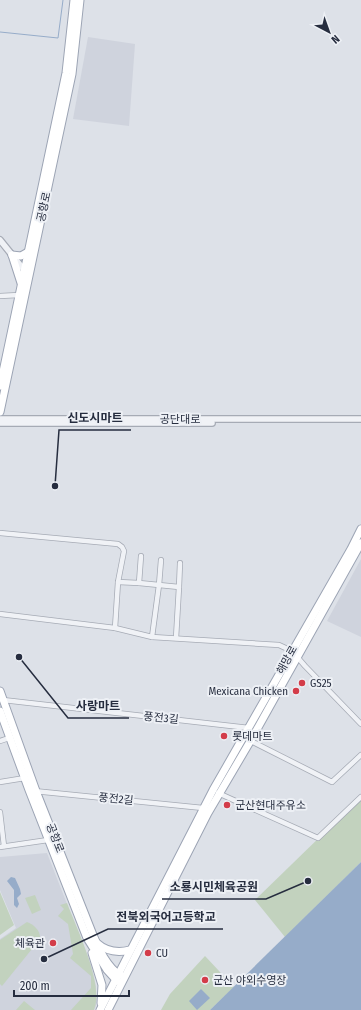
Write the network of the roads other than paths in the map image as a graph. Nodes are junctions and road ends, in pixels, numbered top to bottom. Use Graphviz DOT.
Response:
graph roads {
  1 [pos="74,0"];
  2 [pos="80,0"];
  3 [pos="0,240"];
  4 [pos="28,252"];
  5 [pos="12,255"];
  6 [pos="27,273"];
  7 [pos="21,286"];
  8 [pos="19,295"];
  9 [pos="0,296"];
  10 [pos="0,384"];
  11 [pos="0,412"];
  12 [pos="0,419"];
  13 [pos="361,419"];
  14 [pos="0,423"];
  15 [pos="361,423"];
  16 [pos="361,529"];
  17 [pos="0,533"];
  18 [pos="361,543"];
  19 [pos="141,556"];
  20 [pos="161,560"];
  21 [pos="180,563"];
  22 [pos="118,582"];
  23 [pos="139,583"];
  24 [pos="159,585"];
  25 [pos="179,586"];
  26 [pos="0,614"];
  27 [pos="115,628"];
  28 [pos="152,637"];
  29 [pos="176,638"];
  30 [pos="292,651"];
  31 [pos="298,657"];
  32 [pos="0,691"];
  33 [pos="1,700"];
  34 [pos="0,710"];
  35 [pos="361,724"];
  36 [pos="250,728"];
  37 [pos="9,738"];
  38 [pos="248,739"];
  39 [pos="0,741"];
  40 [pos="361,755"];
  41 [pos="25,778"];
  42 [pos="0,782"];
  43 [pos="32,790"];
  44 [pos="216,792"];
  45 [pos="361,797"];
  46 [pos="204,808"];
  47 [pos="0,812"];
  48 [pos="48,840"];
  49 [pos="2,846"];
  50 [pos="87,938"];
  51 [pos="95,940"];
  52 [pos="130,950"];
  53 [pos="119,979"];
  54 [pos="103,1010"];
  1 -- 4 [label="main road, 공항로"];
  2 -- 6 [label="main road, 공항로"];
  3 -- 5 [label="street"];
  4 -- 5 [label="main road"];
  4 -- 6 [label="main road, 공항로"];
  5 -- 6 [label="street"];
  5 -- 7 [label="main road"];
  6 -- 7 [label="main road, 공항로"];
  6 -- 11 [label="main road, 공항로"];
  7 -- 8 [label="main road, 공항로"];
  8 -- 9 [label="street"];
  8 -- 10 [label="main road, 공항로"];
  12 -- 13 [label="street, 공단대로"];
  14 -- 15 [label="street, 공단대로"];
  16 -- 30 [label="main road, 해망로"];
  17 -- 22 [label="street"];
  18 -- 31 [label="main road, 해망로"];
  19 -- 23 [label="street"];
  20 -- 24 [label="street"];
  21 -- 25 [label="street"];
  22 -- 23 [label="street"];
  22 -- 27 [label="street"];
  23 -- 24 [label="street"];
  24 -- 25 [label="street"];
  24 -- 28 [label="street"];
  25 -- 29 [label="street"];
  26 -- 27 [label="street"];
  27 -- 28 [label="street"];
  28 -- 29 [label="street"];
  29 -- 30 [label="street"];
  30 -- 31 [label="street"];
  30 -- 36 [label="main road, 해망로"];
  31 -- 35 [label="street"];
  31 -- 38 [label="main road, 해망로"];
  32 -- 33 [label="main road, 공항로"];
  33 -- 36 [label="street, 풍전3길"];
  33 -- 43 [label="main road, 공항로"];
  34 -- 37 [label="main road, 공항로"];
  36 -- 38 [label="main road, 해망로"];
  37 -- 39 [label="street"];
  37 -- 41 [label="main road, 공항로"];
  38 -- 40 [label="street"];
  38 -- 44 [label="main road, 해망로"];
  41 -- 42 [label="street"];
  41 -- 43 [label="main road, 공항로"];
  43 -- 46 [label="street, 풍전2길"];
  43 -- 48 [label="main road, 공항로"];
  43 -- 51 [label="main road, 공항로"];
  44 -- 45 [label="street"];
  44 -- 46 [label="main road, 해망로"];
  44 -- 53 [label="main road, 해망로"];
  46 -- 52 [label="main road, 해망로"];
  47 -- 49 [label="street"];
  48 -- 49 [label="street"];
  48 -- 50 [label="main road, 공항로"];
  50 -- 53 [label="main road, 공항로"];
  50 -- 54 [label="main road"];
  51 -- 52 [label="main road"];
  51 -- 53 [label="main road, 공항로"];
  52 -- 53 [label="main road, 해망로"];
  53 -- 54 [label="main road, 해망로"];
}
